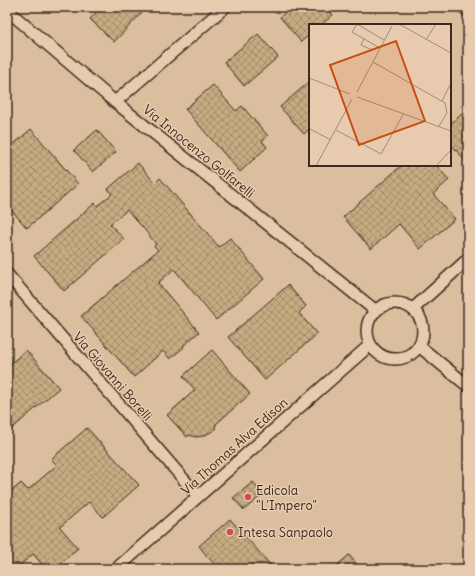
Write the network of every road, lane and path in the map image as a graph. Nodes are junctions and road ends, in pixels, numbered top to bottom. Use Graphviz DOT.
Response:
graph roads {
  1 [pos="224,7"];
  2 [pos="464,7"];
  3 [pos="7,10"];
  4 [pos="468,11"];
  5 [pos="115,102"];
  6 [pos="468,259"];
  7 [pos="7,274"];
  8 [pos="413,309"];
  9 [pos="376,311"];
  10 [pos="370,344"];
  11 [pos="419,346"];
  12 [pos="468,386"];
  13 [pos="198,496"];
  14 [pos="116,569"];
  1 -- 5 [label="street"];
  2 -- 4 [label="street"];
  3 -- 5 [label="street, Via Innocenzo Golfarelli"];
  5 -- 9 [label="street, Via Innocenzo Golfarelli"];
  6 -- 8 [label="street"];
  7 -- 13 [label="street, Via Giovanni Borelli"];
  8 -- 9 [label="street"];
  8 -- 11 [label="street"];
  9 -- 10 [label="street"];
  10 -- 11 [label="street"];
  10 -- 13 [label="street, Via Thomas Alva Edison"];
  11 -- 12 [label="street"];
  13 -- 14 [label="street, Via Thomas Alva Edison"];
}
